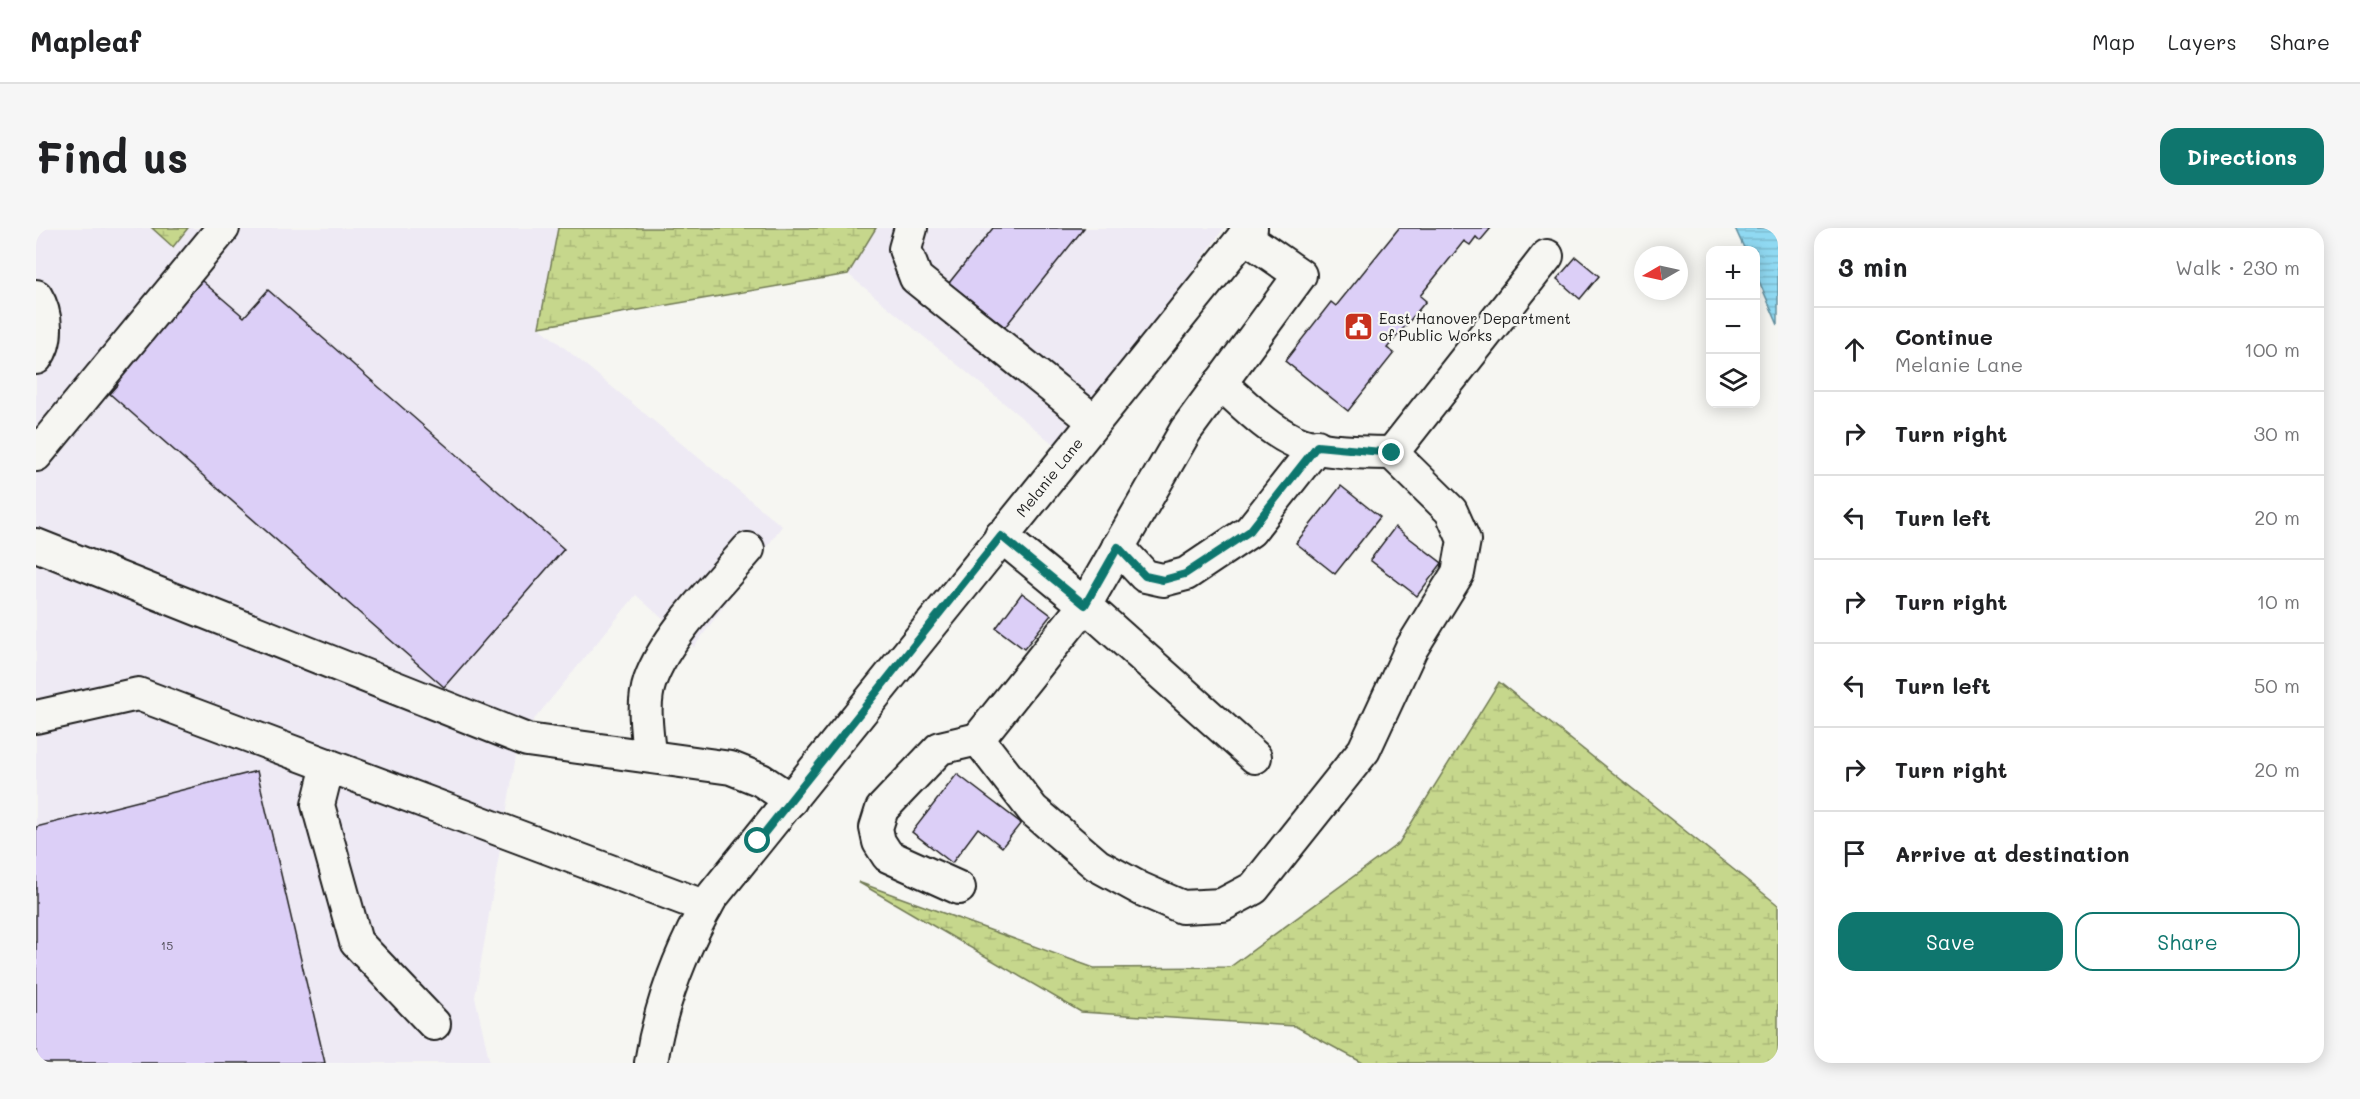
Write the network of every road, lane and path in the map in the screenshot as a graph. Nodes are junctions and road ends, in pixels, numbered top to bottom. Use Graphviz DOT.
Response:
graph roads {
  1 [pos="223,228"];
  2 [pos="911,228"];
  3 [pos="1247,232"];
  4 [pos="1547,256"];
  5 [pos="36,296"];
  6 [pos="36,358"];
  7 [pos="1220,383"];
  8 [pos="1094,421"];
  9 [pos="1317,446"];
  10 [pos="1392,453"];
  11 [pos="36,455"];
  12 [pos="1001,536"];
  13 [pos="36,545"];
  14 [pos="1118,547"];
  15 [pos="748,549"];
  16 [pos="1085,605"];
  17 [pos="36,717"];
  18 [pos="978,739"];
  19 [pos="649,754"];
  20 [pos="1255,757"];
  21 [pos="328,765"];
  22 [pos="790,800"];
  23 [pos="959,888"];
  24 [pos="706,907"];
  25 [pos="434,1024"];
  26 [pos="651,1063"];
  1 -- 11 [label="street"];
  2 -- 8 [label="street"];
  3 -- 7 [label="street"];
  3 -- 8 [label="street, Melanie Lane"];
  4 -- 10 [label="street"];
  5 -- 6 [label="street"];
  7 -- 9 [label="street"];
  7 -- 14 [label="street"];
  8 -- 12 [label="street, Melanie Lane"];
  9 -- 10 [label="street"];
  9 -- 14 [label="street"];
  10 -- 18 [label="street"];
  12 -- 16 [label="street"];
  12 -- 22 [label="street, Melanie Lane"];
  13 -- 19 [label="street"];
  14 -- 16 [label="street"];
  15 -- 19 [label="street"];
  16 -- 18 [label="street"];
  16 -- 20 [label="street"];
  17 -- 21 [label="street"];
  18 -- 23 [label="street"];
  19 -- 22 [label="street"];
  21 -- 24 [label="street"];
  21 -- 25 [label="street"];
  22 -- 24 [label="street, Melanie Lane"];
  24 -- 26 [label="street, Melanie Lane"];
}
